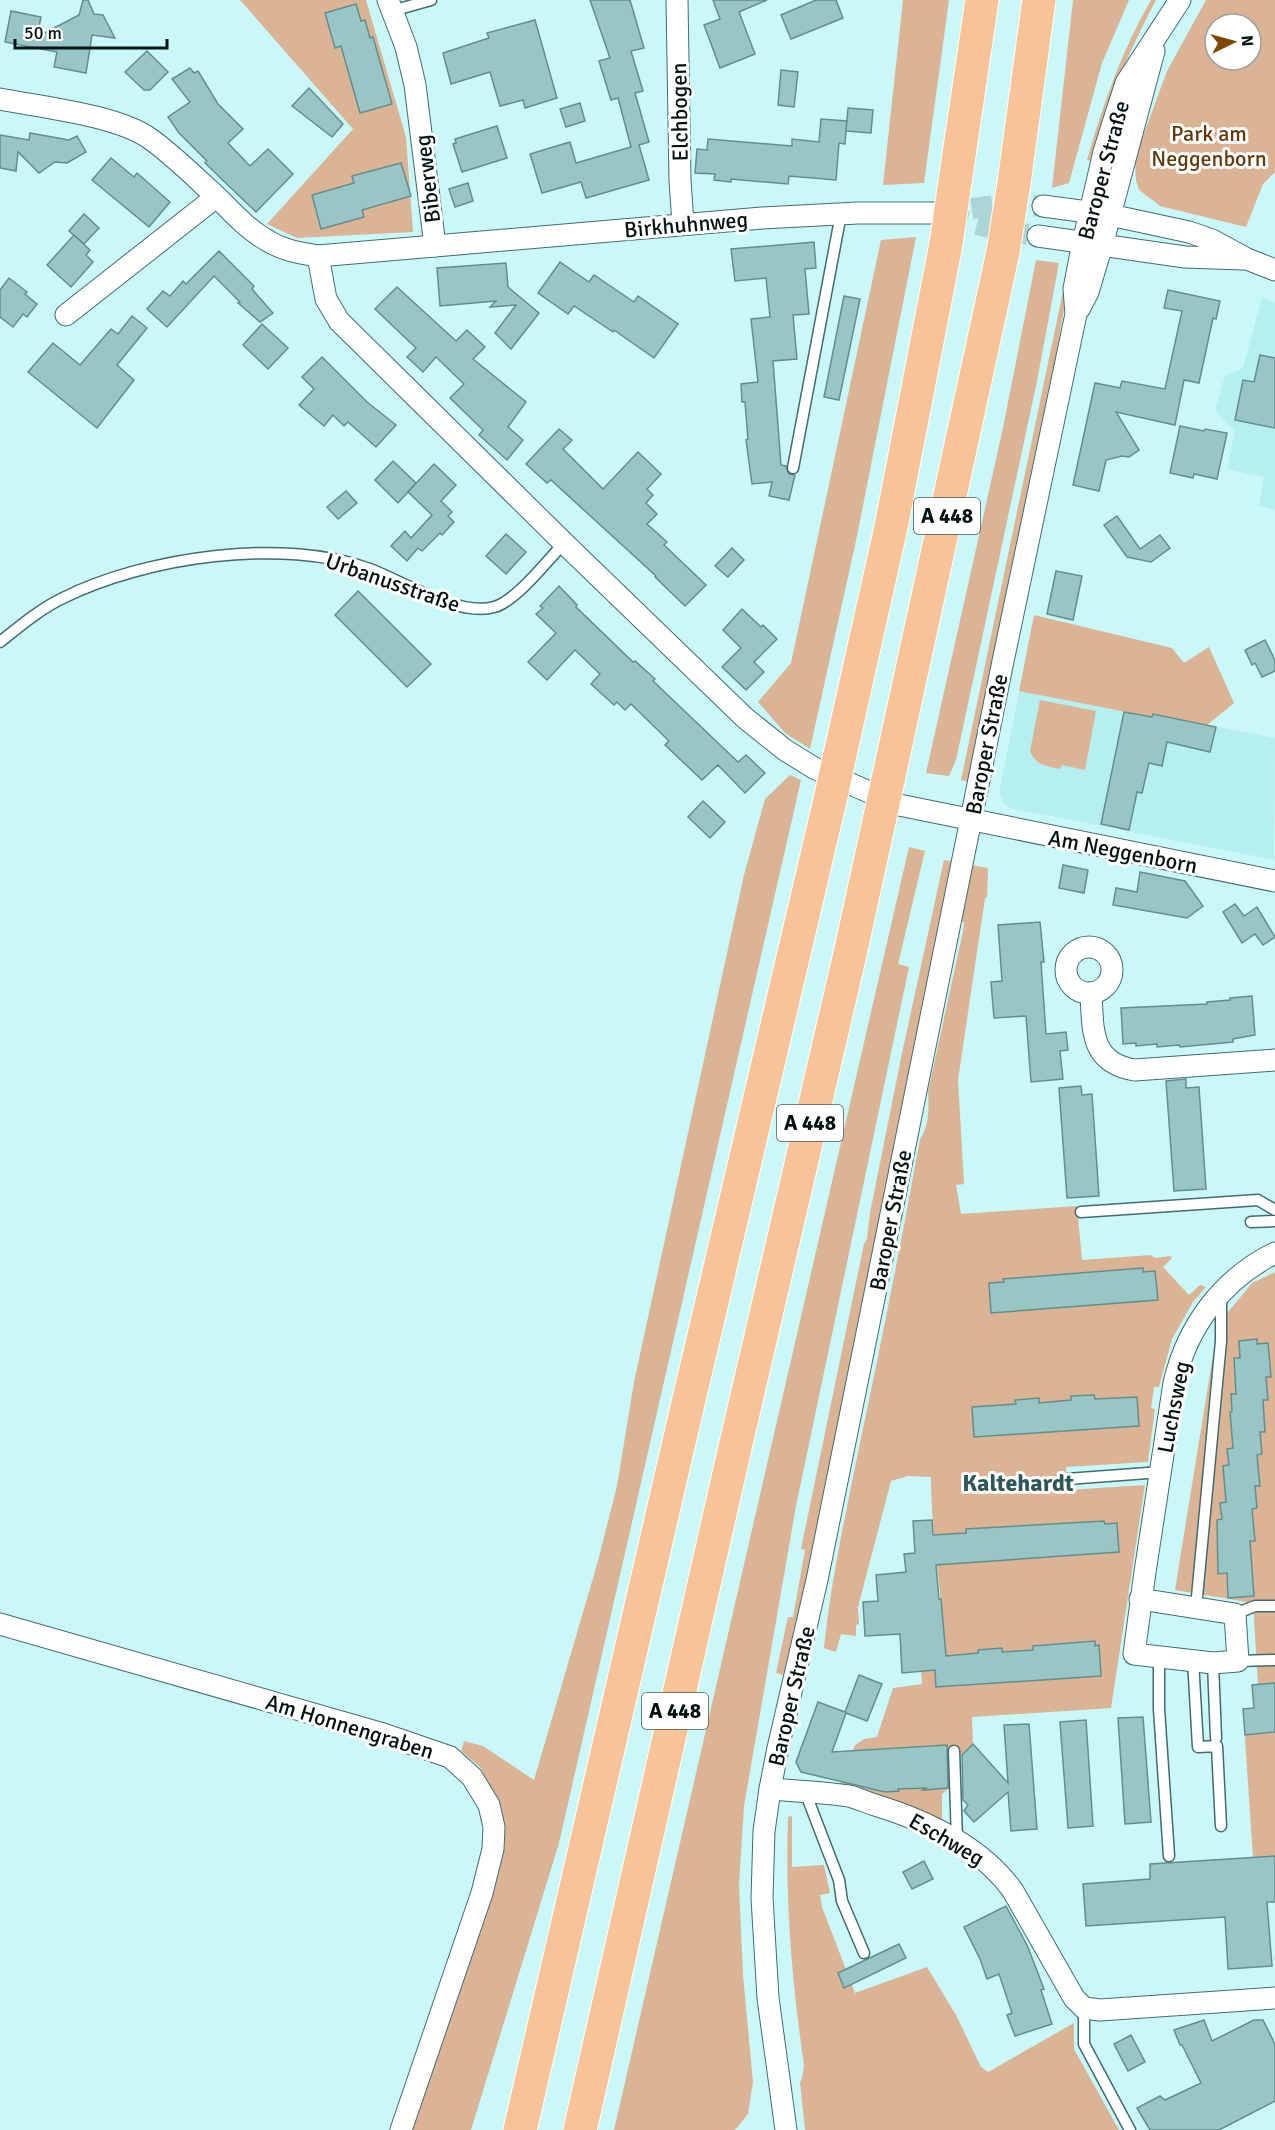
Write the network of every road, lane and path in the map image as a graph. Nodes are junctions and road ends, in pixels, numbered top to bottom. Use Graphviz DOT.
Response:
graph roads {
  1 [pos="431,0"];
  2 [pos="677,0"];
  3 [pos="982,0"];
  4 [pos="1039,0"];
  5 [pos="1180,0"];
  6 [pos="390,6"];
  7 [pos="1158,35"];
  8 [pos="0,99"];
  9 [pos="216,197"];
  10 [pos="1042,206"];
  11 [pos="1089,212"];
  12 [pos="937,213"];
  13 [pos="841,214"];
  14 [pos="1110,214"];
  15 [pos="683,224"];
  16 [pos="1038,236"];
  17 [pos="1093,244"];
  18 [pos="435,246"];
  19 [pos="318,256"];
  20 [pos="1247,259"];
  21 [pos="1275,270"];
  22 [pos="66,315"];
  23 [pos="793,468"];
  24 [pos="564,543"];
  25 [pos="0,642"];
  26 [pos="971,821"];
  27 [pos="1275,881"];
  28 [pos="1090,993"];
  29 [pos="1275,1060"];
  30 [pos="1275,1210"];
  31 [pos="1081,1212"];
  32 [pos="1275,1221"];
  33 [pos="1251,1222"];
  34 [pos="1275,1253"];
  35 [pos="1221,1293"];
  36 [pos="1161,1472"];
  37 [pos="1066,1479"];
  38 [pos="1140,1599"];
  39 [pos="1275,1606"];
  40 [pos="1196,1608"];
  41 [pos="1235,1614"];
  42 [pos="0,1624"];
  43 [pos="1159,1656"];
  44 [pos="1275,1660"];
  45 [pos="1238,1661"];
  46 [pos="1203,1662"];
  47 [pos="1216,1738"];
  48 [pos="954,1751"];
  49 [pos="770,1789"];
  50 [pos="808,1792"];
  51 [pos="1221,1826"];
  52 [pos="957,1840"];
  53 [pos="1169,1856"];
  54 [pos="864,1953"];
  55 [pos="1275,1998"];
  56 [pos="1084,2008"];
  57 [pos="401,2130"];
  58 [pos="520,2130"];
  59 [pos="580,2130"];
  60 [pos="786,2130"];
  61 [pos="1130,2130"];
  1 -- 6 [label="lane"];
  2 -- 15 [label="street, Elchbogen"];
  3 -- 58 [label="highway, A 448, bridge"];
  4 -- 59 [label="highway, A 448, bridge"];
  5 -- 7 [label="street, Baroper Straße"];
  6 -- 18 [label="street, Biberweg"];
  7 -- 11 [label="street, Baroper Straße"];
  7 -- 14 [label="street, Baroper Straße"];
  8 -- 9 [label="street"];
  9 -- 19 [label="street"];
  9 -- 22 [label="street"];
  10 -- 11 [label="street"];
  11 -- 14 [label="street"];
  11 -- 17 [label="street, Baroper Straße"];
  12 -- 13 [label="street, Birkhuhnweg"];
  13 -- 15 [label="street, Birkhuhnweg"];
  13 -- 23 [label="lane"];
  14 -- 17 [label="street, Baroper Straße"];
  14 -- 20 [label="street"];
  15 -- 18 [label="street, Birkhuhnweg"];
  16 -- 17 [label="street"];
  17 -- 20 [label="street"];
  17 -- 26 [label="street, Baroper Straße"];
  18 -- 19 [label="street, Biberweg"];
  19 -- 24 [label="street"];
  20 -- 21 [label="street"];
  24 -- 25 [label="lane, Urbanusstraße"];
  24 -- 26 [label="street"];
  26 -- 27 [label="street, Am Neggenborn"];
  26 -- 49 [label="street, Baroper Straße"];
  28 -- 29 [label="street"];
  30 -- 31 [label="lane"];
  32 -- 33 [label="lane"];
  34 -- 35 [label="street, Luchsweg"];
  35 -- 36 [label="street, Luchsweg"];
  35 -- 40 [label="lane"];
  36 -- 37 [label="lane"];
  36 -- 38 [label="street, Luchsweg"];
  38 -- 40 [label="street"];
  38 -- 43 [label="street, Luchsweg"];
  39 -- 41 [label="lane"];
  40 -- 41 [label="street"];
  41 -- 45 [label="street"];
  42 -- 57 [label="street, Am Honnengraben"];
  43 -- 46 [label="street, Luchsweg"];
  43 -- 53 [label="lane"];
  44 -- 45 [label="lane"];
  45 -- 46 [label="street, Luchsweg"];
  46 -- 47 [label="lane"];
  46 -- 51 [label="lane"];
  48 -- 52 [label="lane"];
  49 -- 50 [label="street, Eschweg"];
  49 -- 60 [label="street, Baroper Straße"];
  50 -- 52 [label="street, Eschweg"];
  50 -- 54 [label="lane"];
  52 -- 56 [label="street, Eschweg"];
  55 -- 56 [label="street"];
  56 -- 61 [label="lane"];
}
